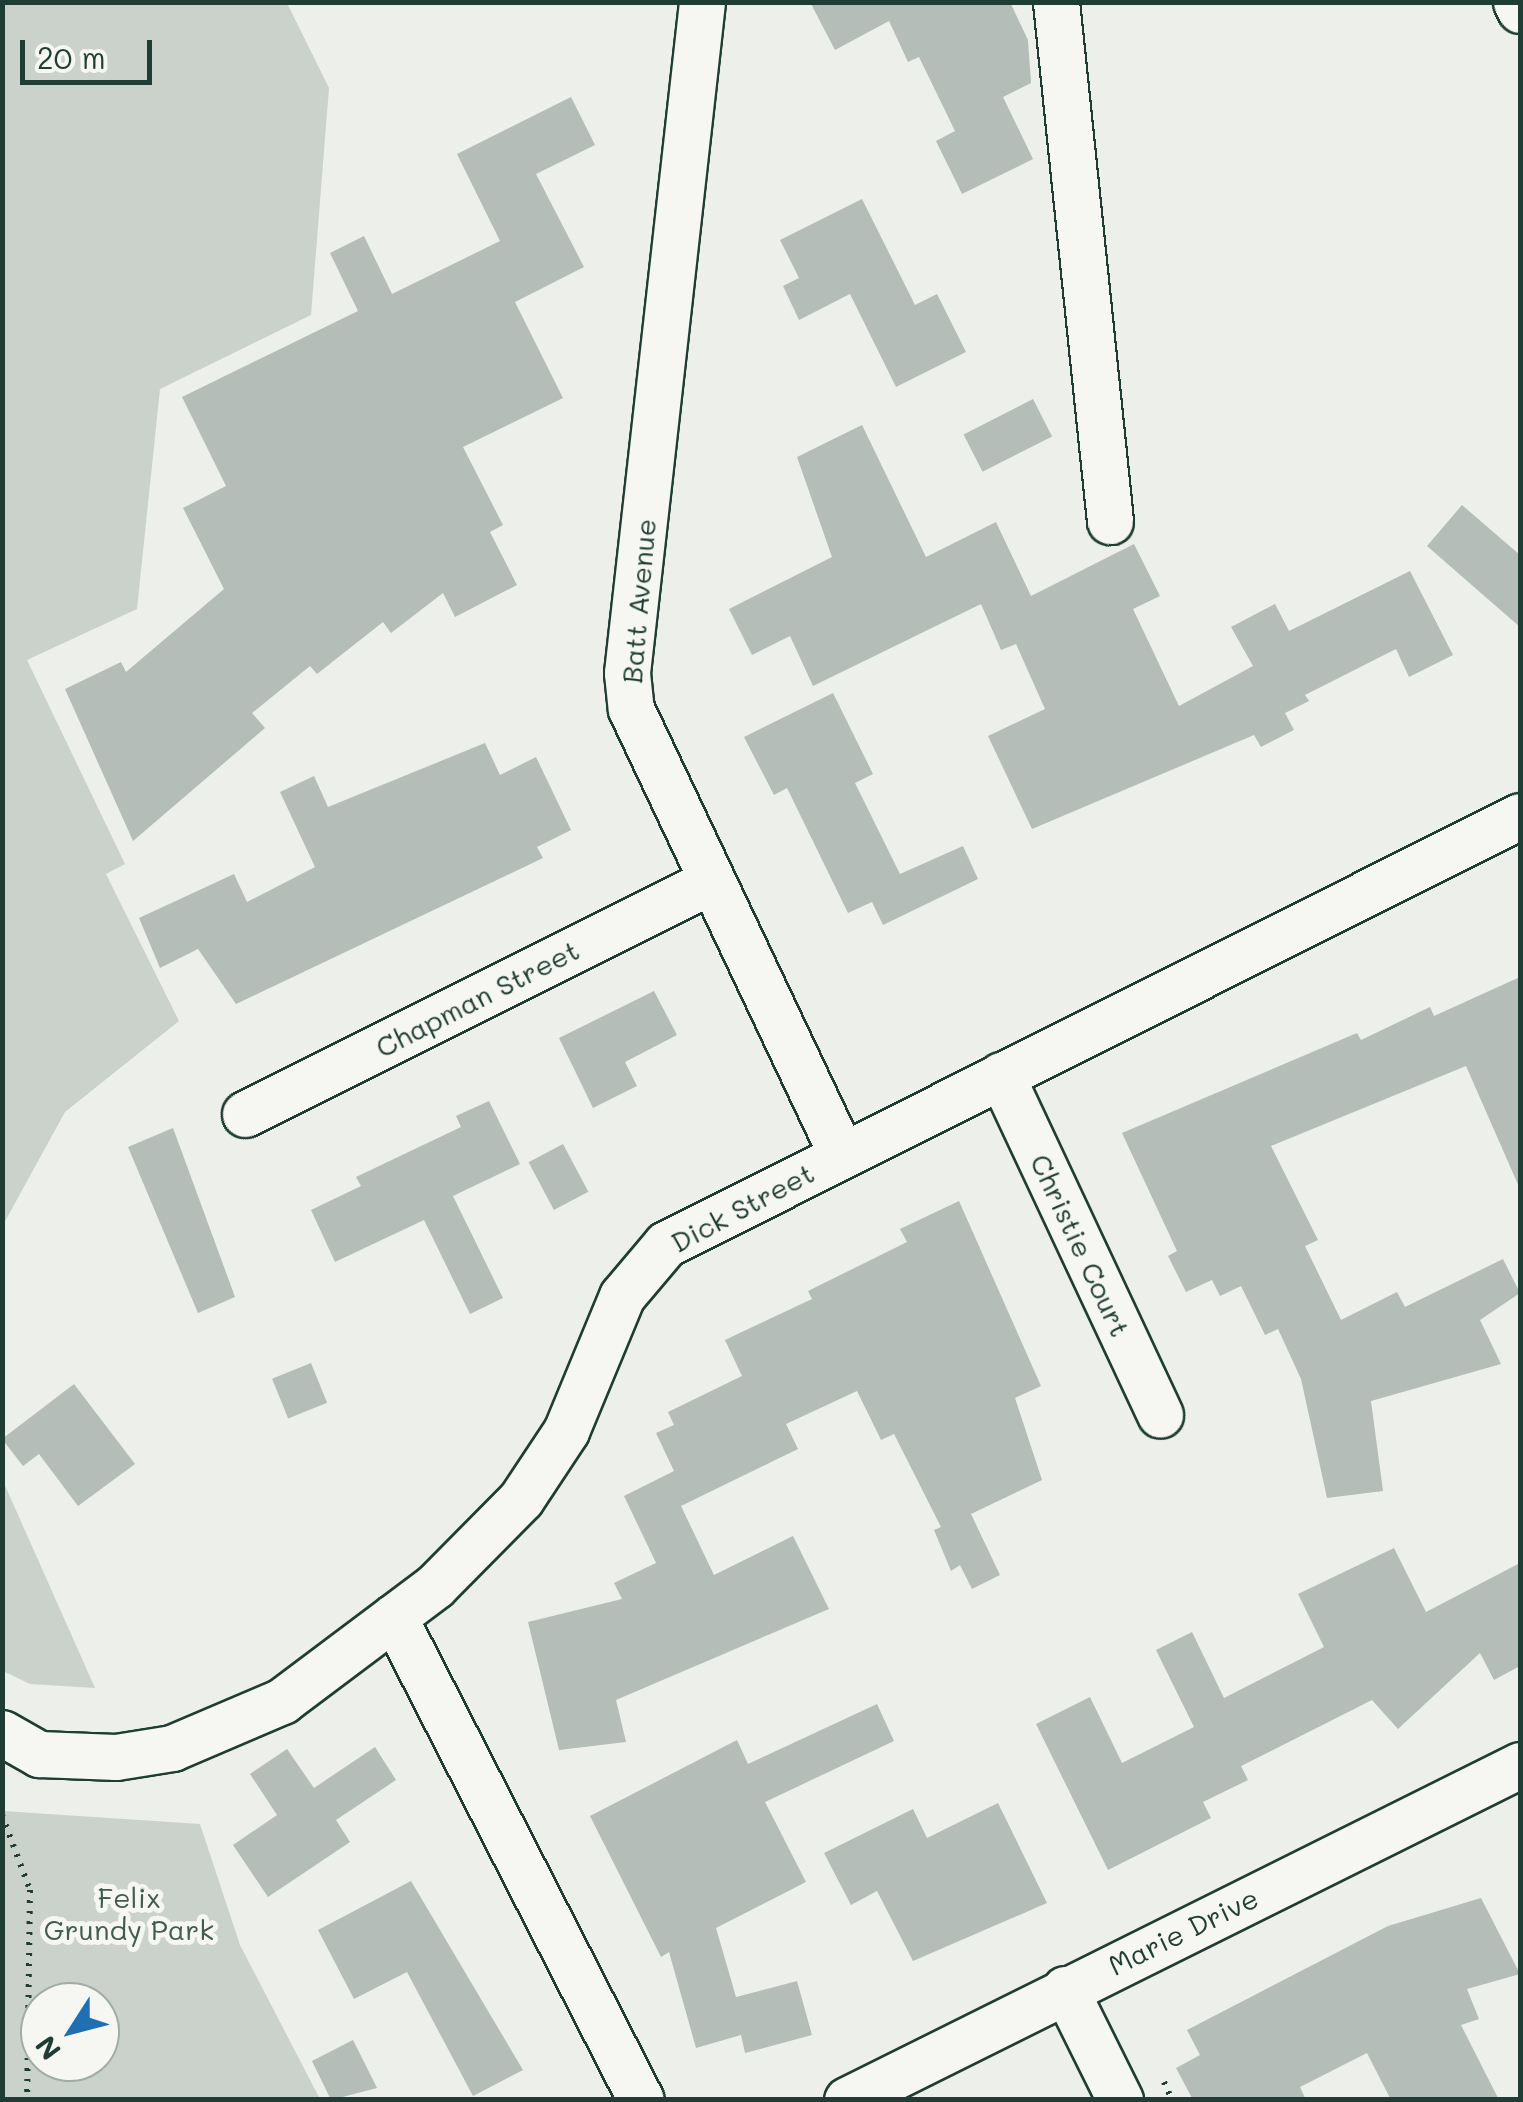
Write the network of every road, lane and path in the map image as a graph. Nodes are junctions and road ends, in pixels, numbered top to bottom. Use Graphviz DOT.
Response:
graph roads {
  1 [pos="702,2"];
  2 [pos="1056,2"];
  3 [pos="1516,2"];
  4 [pos="1520,10"];
  5 [pos="1110,521"];
  6 [pos="1520,816"];
  7 [pos="709,882"];
  8 [pos="1002,1075"];
  9 [pos="245,1114"];
  10 [pos="842,1155"];
  11 [pos="1160,1415"];
  12 [pos="394,1617"];
  13 [pos="2,1733"];
  14 [pos="1520,1765"];
  15 [pos="2,1814"];
  16 [pos="1065,1989"];
  17 [pos="27,2100"];
  18 [pos="642,2100"];
  19 [pos="846,2100"];
  20 [pos="1120,2100"];
  1 -- 7 [label="street, Batt Avenue"];
  2 -- 5 [label="street"];
  3 -- 4 [label="street"];
  6 -- 8 [label="street, Dick Street"];
  7 -- 9 [label="street, Chapman Street"];
  7 -- 10 [label="street, Batt Avenue"];
  8 -- 10 [label="street, Dick Street"];
  8 -- 11 [label="street, Christie Court"];
  10 -- 12 [label="street, Dick Street"];
  12 -- 13 [label="street, Dick Street"];
  12 -- 18 [label="street"];
  14 -- 16 [label="street, Marie Drive"];
  15 -- 17 [label="path"];
  16 -- 19 [label="street, Marie Drive"];
  16 -- 20 [label="street"];
}
